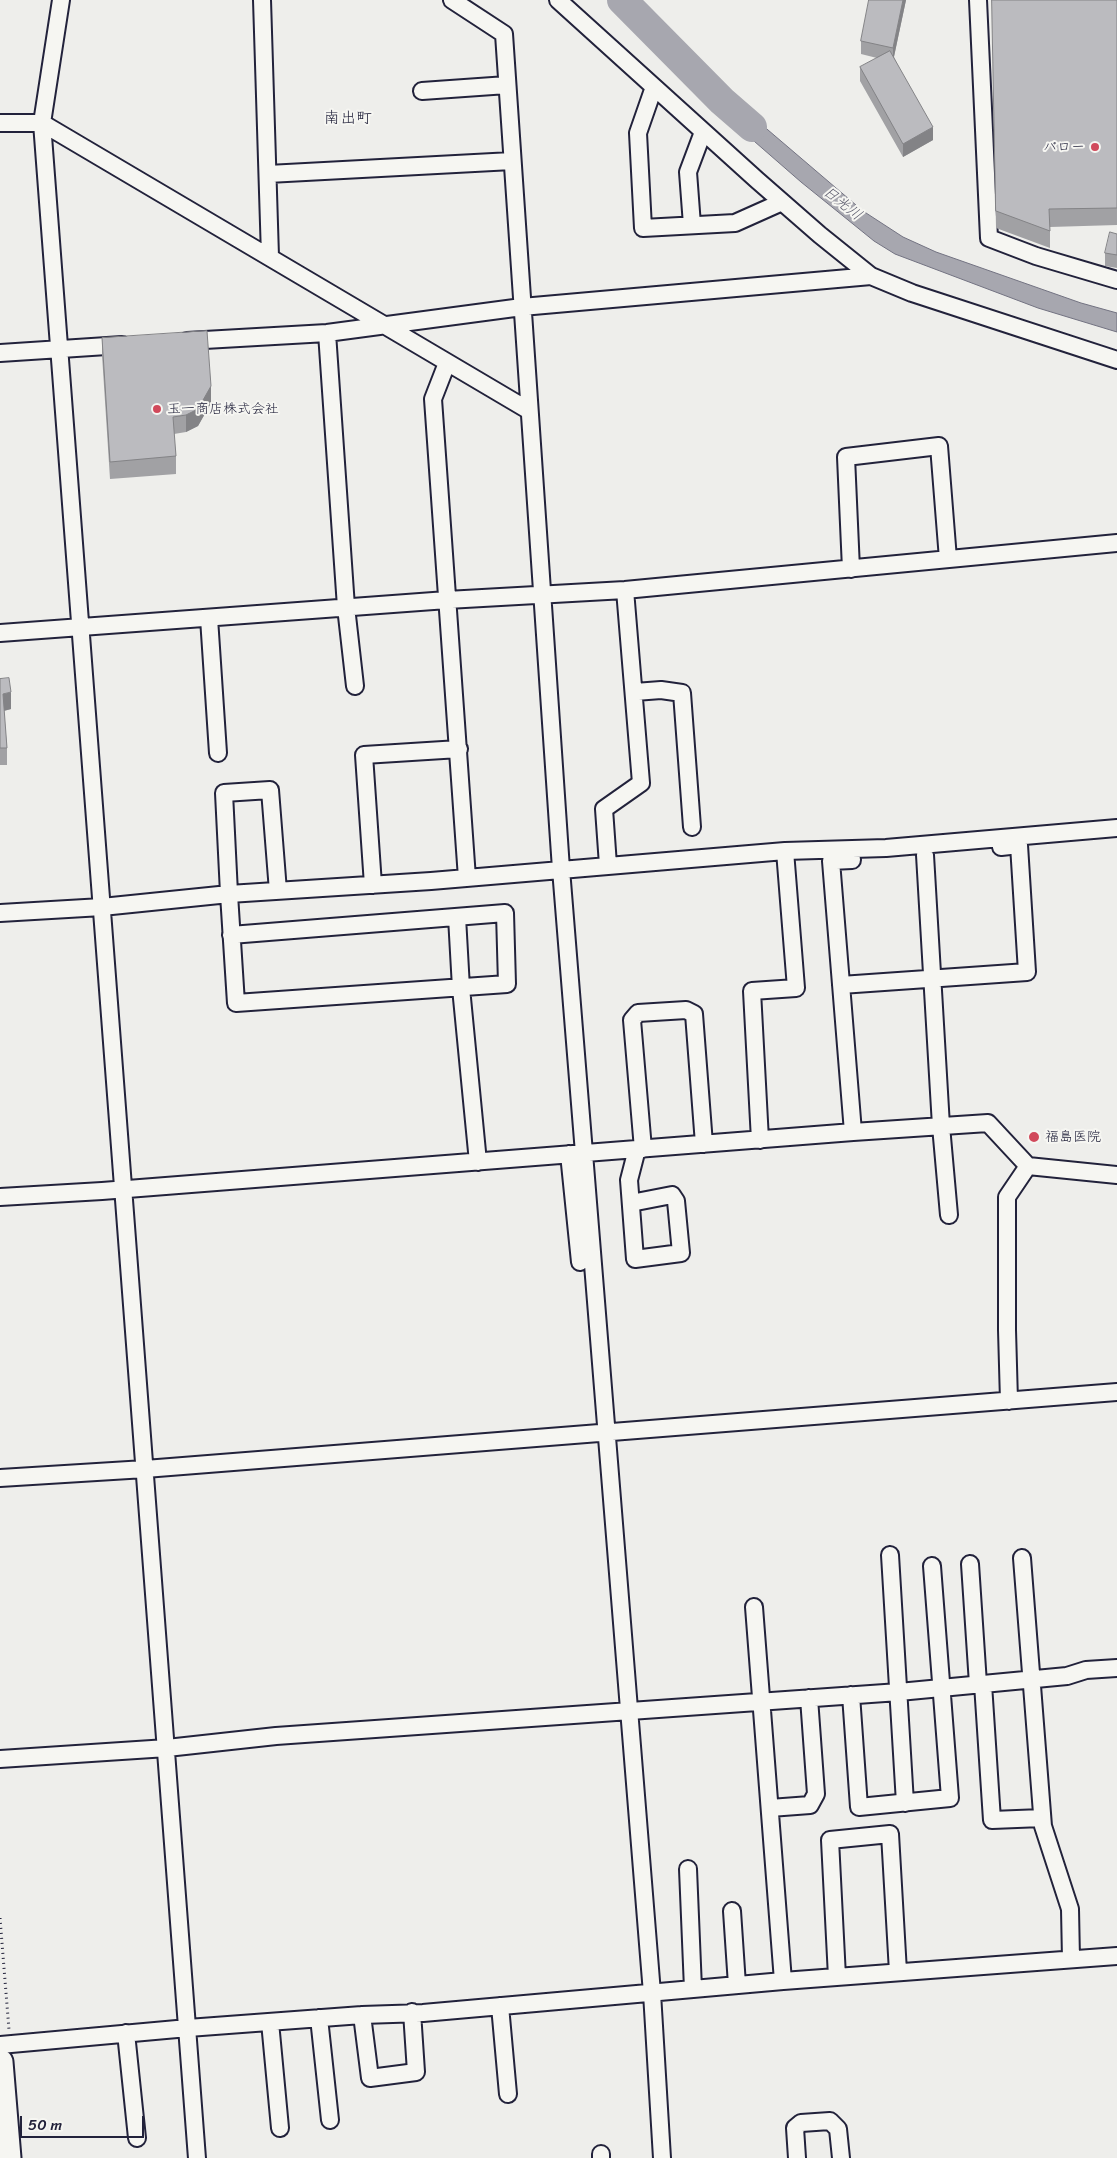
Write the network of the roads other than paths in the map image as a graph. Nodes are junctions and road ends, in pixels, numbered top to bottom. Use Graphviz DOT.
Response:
graph roads {
  1 [pos="61,0"];
  2 [pos="262,0"];
  3 [pos="452,0"];
  4 [pos="558,0"];
  5 [pos="978,0"];
  6 [pos="507,85"];
  7 [pos="654,87"];
  8 [pos="422,91"];
  9 [pos="0,123"];
  10 [pos="42,123"];
  11 [pos="703,132"];
  12 [pos="512,161"];
  13 [pos="268,174"];
  14 [pos="782,202"];
  15 [pos="692,225"];
  16 [pos="270,256"];
  17 [pos="871,276"];
  18 [pos="1117,280"];
  19 [pos="522,307"];
  20 [pos="386,325"];
  21 [pos="327,333"];
  22 [pos="173,342"];
  23 [pos="135,344"];
  24 [pos="59,350"];
  25 [pos="0,353"];
  26 [pos="1117,360"];
  27 [pos="447,363"];
  28 [pos="528,410"];
  29 [pos="1117,543"];
  30 [pos="948,560"];
  31 [pos="852,569"];
  32 [pos="625,590"];
  33 [pos="541,596"];
  34 [pos="447,600"];
  35 [pos="346,608"];
  36 [pos="209,618"];
  37 [pos="79,628"];
  38 [pos="0,633"];
  39 [pos="355,686"];
  40 [pos="635,692"];
  41 [pos="459,749"];
  42 [pos="218,753"];
  43 [pos="692,828"];
  44 [pos="1117,828"];
  45 [pos="786,851"];
  46 [pos="925,855"];
  47 [pos="608,865"];
  48 [pos="561,869"];
  49 [pos="467,878"];
  50 [pos="373,885"];
  51 [pos="278,891"];
  52 [pos="229,894"];
  53 [pos="102,907"];
  54 [pos="0,913"];
  55 [pos="457,917"];
  56 [pos="232,935"];
  57 [pos="933,978"];
  58 [pos="841,985"];
  59 [pos="461,988"];
  60 [pos="941,1126"];
  61 [pos="853,1132"];
  62 [pos="760,1140"];
  63 [pos="704,1144"];
  64 [pos="640,1149"];
  65 [pos="577,1153"];
  66 [pos="478,1162"];
  67 [pos="1028,1166"];
  68 [pos="1117,1175"];
  69 [pos="124,1190"];
  70 [pos="0,1197"];
  71 [pos="631,1203"];
  72 [pos="949,1215"];
  73 [pos="580,1262"];
  74 [pos="1117,1392"];
  75 [pos="1010,1401"];
  76 [pos="608,1432"];
  77 [pos="145,1469"];
  78 [pos="0,1478"];
  79 [pos="890,1556"];
  80 [pos="1022,1558"];
  81 [pos="970,1564"];
  82 [pos="932,1566"];
  83 [pos="754,1607"];
  84 [pos="1117,1668"];
  85 [pos="1030,1680"];
  86 [pos="980,1684"];
  87 [pos="941,1688"];
  88 [pos="899,1692"];
  89 [pos="850,1695"];
  90 [pos="808,1698"];
  91 [pos="763,1700"];
  92 [pos="630,1711"];
  93 [pos="167,1748"];
  94 [pos="0,1759"];
  95 [pos="905,1803"];
  96 [pos="770,1808"];
  97 [pos="1042,1818"];
  98 [pos="688,1869"];
  99 [pos="732,1911"];
  100 [pos="1117,1956"];
  101 [pos="1071,1959"];
  102 [pos="898,1972"];
  103 [pos="837,1977"];
  104 [pos="783,1981"];
  105 [pos="737,1985"];
  106 [pos="693,1989"];
  107 [pos="652,1993"];
  108 [pos="500,2006"];
  109 [pos="412,2012"];
  110 [pos="362,2015"];
  111 [pos="319,2018"];
  112 [pos="270,2022"];
  113 [pos="188,2028"];
  114 [pos="126,2034"];
  115 [pos="0,2045"];
  116 [pos="0,2062"];
  117 [pos="508,2094"];
  118 [pos="330,2120"];
  119 [pos="280,2128"];
  120 [pos="137,2138"];
  121 [pos="8,2158"];
  122 [pos="197,2158"];
  123 [pos="662,2158"];
  124 [pos="797,2158"];
  125 [pos="841,2158"];
  1 -- 10 [label="street"];
  2 -- 13 [label="street"];
  3 -- 6 [label="street"];
  4 -- 7 [label="street"];
  5 -- 18 [label="street"];
  6 -- 8 [label="street"];
  6 -- 12 [label="street"];
  7 -- 11 [label="street"];
  7 -- 15 [label="street"];
  9 -- 10 [label="street"];
  10 -- 16 [label="street"];
  10 -- 24 [label="street"];
  11 -- 14 [label="street"];
  11 -- 15 [label="street"];
  12 -- 13 [label="street"];
  12 -- 19 [label="street"];
  13 -- 16 [label="street"];
  14 -- 15 [label="street"];
  14 -- 17 [label="street"];
  16 -- 20 [label="street"];
  17 -- 19 [label="street"];
  17 -- 26 [label="street"];
  19 -- 20 [label="street"];
  19 -- 28 [label="street"];
  20 -- 21 [label="street"];
  20 -- 27 [label="street"];
  21 -- 22 [label="street"];
  21 -- 35 [label="street"];
  23 -- 24 [label="street"];
  24 -- 25 [label="street"];
  24 -- 37 [label="street"];
  27 -- 28 [label="street"];
  27 -- 34 [label="street"];
  28 -- 33 [label="street"];
  29 -- 30 [label="street"];
  30 -- 31 [label="street"];
  30 -- 31 [label="street"];
  31 -- 32 [label="street"];
  32 -- 33 [label="street"];
  32 -- 40 [label="street"];
  33 -- 34 [label="street"];
  33 -- 48 [label="street"];
  34 -- 35 [label="street"];
  34 -- 41 [label="street"];
  35 -- 36 [label="street"];
  35 -- 39 [label="street"];
  36 -- 37 [label="street"];
  36 -- 42 [label="street"];
  37 -- 38 [label="street"];
  37 -- 53 [label="street"];
  40 -- 43 [label="street"];
  40 -- 47 [label="street"];
  41 -- 49 [label="street"];
  41 -- 50 [label="street"];
  44 -- 45 [label="street"];
  45 -- 47 [label="street"];
  45 -- 62 [label="street"];
  46 -- 57 [label="street"];
  46 -- 57 [label="street"];
  46 -- 58 [label="street"];
  47 -- 48 [label="street"];
  48 -- 49 [label="street"];
  48 -- 65 [label="street"];
  49 -- 50 [label="street"];
  50 -- 51 [label="street"];
  51 -- 52 [label="street"];
  51 -- 52 [label="street"];
  52 -- 53 [label="street"];
  52 -- 56 [label="street"];
  53 -- 54 [label="street"];
  53 -- 69 [label="street"];
  55 -- 56 [label="street"];
  55 -- 59 [label="street"];
  55 -- 59 [label="street"];
  56 -- 59 [label="street"];
  57 -- 58 [label="street"];
  57 -- 60 [label="street"];
  58 -- 61 [label="street"];
  59 -- 66 [label="street"];
  60 -- 61 [label="street"];
  60 -- 67 [label="street"];
  60 -- 72 [label="street"];
  61 -- 62 [label="street"];
  62 -- 63 [label="street"];
  63 -- 64 [label="street"];
  63 -- 64 [label="street"];
  64 -- 65 [label="street"];
  64 -- 71 [label="street"];
  65 -- 66 [label="street"];
  65 -- 73 [label="street"];
  65 -- 76 [label="street"];
  66 -- 69 [label="street"];
  67 -- 68 [label="street"];
  67 -- 75 [label="street"];
  69 -- 70 [label="street"];
  69 -- 77 [label="street"];
  74 -- 75 [label="street"];
  75 -- 76 [label="street"];
  76 -- 77 [label="street"];
  76 -- 92 [label="street"];
  77 -- 78 [label="street"];
  77 -- 93 [label="street"];
  79 -- 88 [label="street"];
  80 -- 85 [label="street"];
  81 -- 86 [label="street"];
  82 -- 87 [label="street"];
  83 -- 91 [label="street"];
  84 -- 85 [label="street"];
  85 -- 86 [label="street"];
  85 -- 97 [label="street"];
  86 -- 87 [label="street"];
  86 -- 97 [label="street"];
  87 -- 88 [label="street"];
  87 -- 95 [label="street"];
  88 -- 89 [label="street"];
  88 -- 95 [label="street"];
  89 -- 90 [label="street"];
  89 -- 95 [label="street"];
  90 -- 91 [label="street"];
  90 -- 96 [label="street"];
  91 -- 92 [label="street"];
  91 -- 96 [label="street"];
  92 -- 93 [label="street"];
  92 -- 107 [label="street"];
  93 -- 94 [label="street"];
  93 -- 113 [label="street"];
  96 -- 104 [label="street"];
  97 -- 101 [label="street"];
  98 -- 106 [label="street"];
  99 -- 105 [label="street"];
  100 -- 101 [label="street"];
  101 -- 102 [label="street"];
  102 -- 103 [label="street"];
  102 -- 103 [label="street"];
  103 -- 104 [label="street"];
  104 -- 105 [label="street"];
  105 -- 106 [label="street"];
  106 -- 107 [label="street"];
  107 -- 108 [label="street"];
  107 -- 123 [label="street"];
  108 -- 109 [label="street"];
  108 -- 117 [label="street"];
  109 -- 110 [label="street"];
  109 -- 110 [label="street"];
  110 -- 111 [label="street"];
  111 -- 112 [label="street"];
  111 -- 118 [label="street"];
  112 -- 113 [label="street"];
  112 -- 119 [label="street"];
  113 -- 114 [label="street"];
  113 -- 122 [label="street"];
  114 -- 115 [label="street"];
  114 -- 120 [label="street"];
  116 -- 121 [label="main road"];
  124 -- 125 [label="street"];
}
